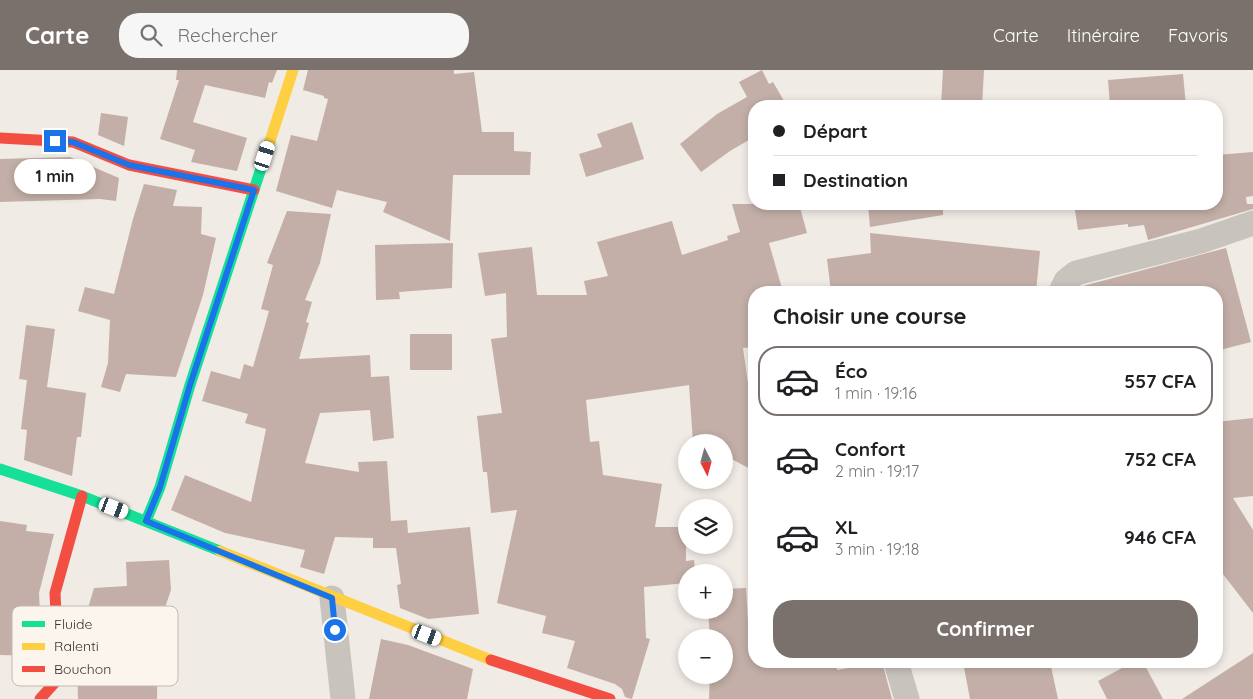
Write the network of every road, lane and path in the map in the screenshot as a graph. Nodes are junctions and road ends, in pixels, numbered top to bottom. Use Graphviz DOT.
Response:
graph roads {
  1 [pos="293,70"];
  2 [pos="0,138"];
  3 [pos="254,190"];
  4 [pos="1253,223"];
  5 [pos="1064,286"];
  6 [pos="0,469"];
  7 [pos="82,496"];
  8 [pos="146,521"];
  9 [pos="332,598"];
  10 [pos="56,606"];
  11 [pos="898,668"];
  12 [pos="52,686"];
  13 [pos="40,699"];
  14 [pos="343,699"];
  15 [pos="610,699"];
  16 [pos="907,699"];
  1 -- 3 [label="street"];
  2 -- 3 [label="street"];
  3 -- 8 [label="street"];
  4 -- 5 [label="street"];
  6 -- 7 [label="street"];
  7 -- 8 [label="street"];
  7 -- 10 [label="street"];
  8 -- 9 [label="street"];
  9 -- 14 [label="street"];
  9 -- 15 [label="street"];
  11 -- 16 [label="street"];
  12 -- 13 [label="street"];
}
